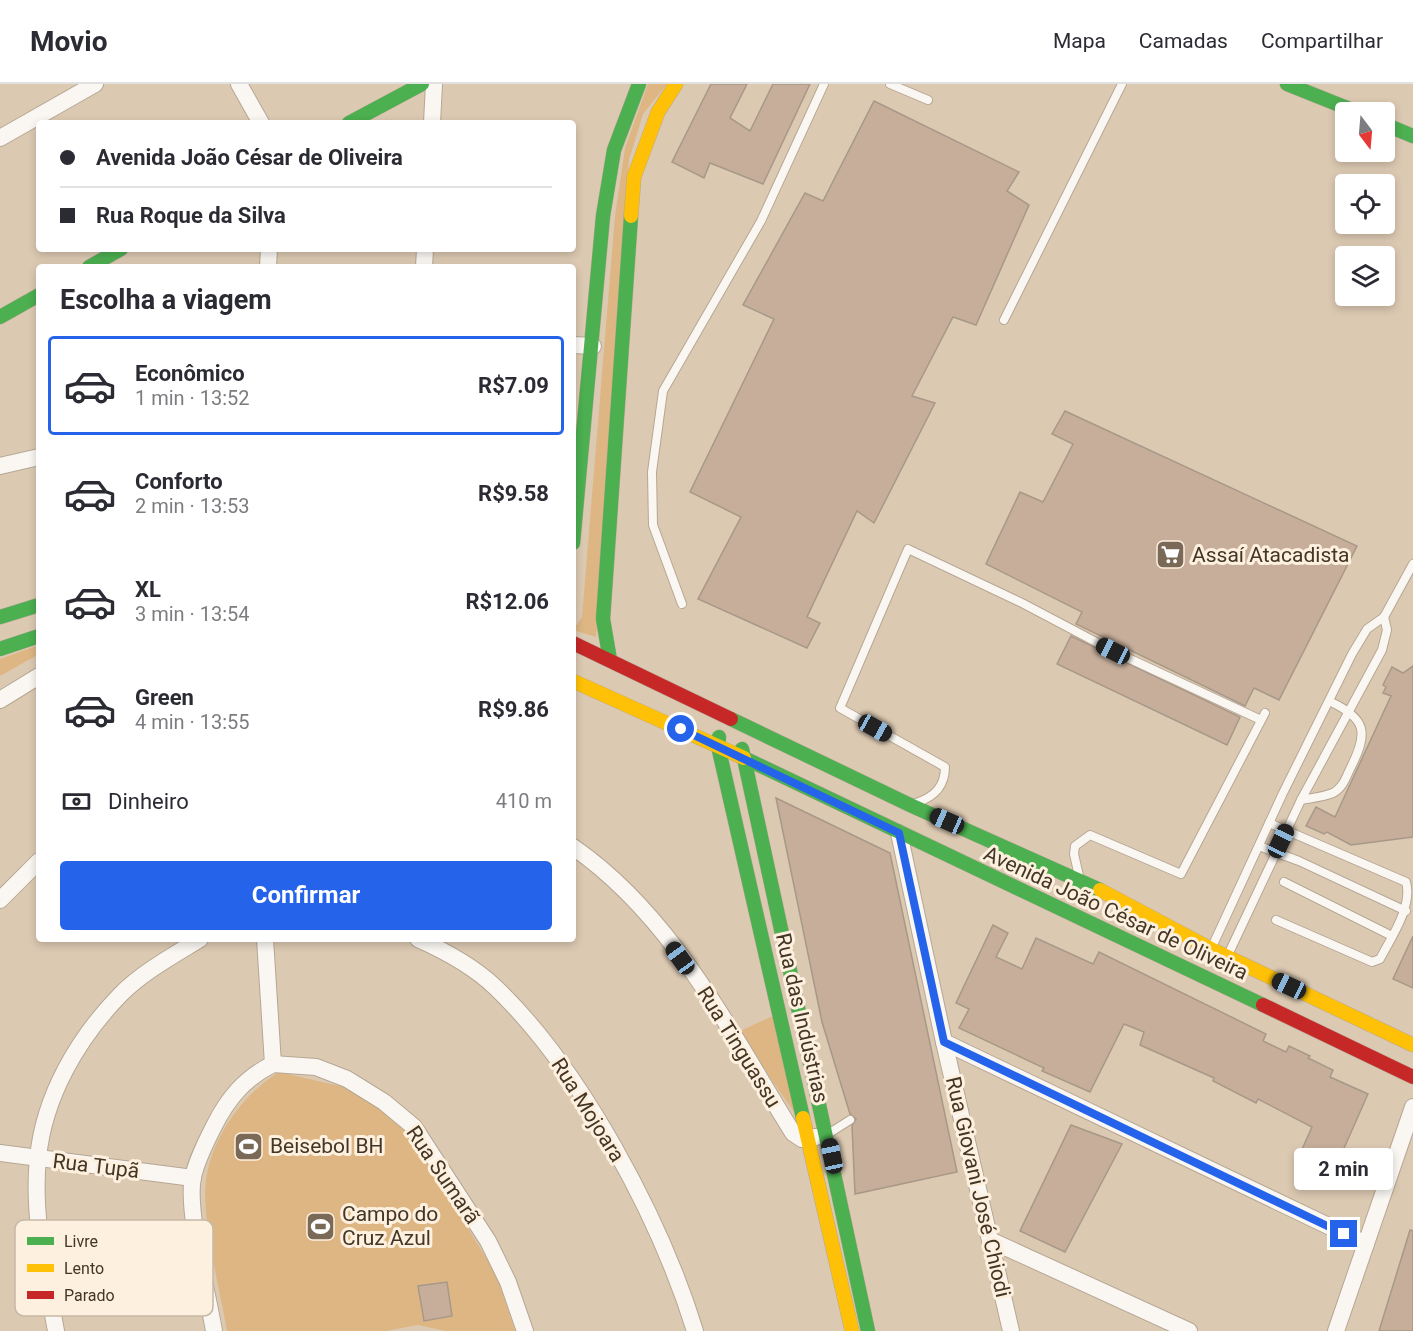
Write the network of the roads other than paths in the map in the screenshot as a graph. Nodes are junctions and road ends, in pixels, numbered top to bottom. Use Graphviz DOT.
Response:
graph roads {
  1 [pos="95,84"];
  2 [pos="240,84"];
  3 [pos="422,84"];
  4 [pos="435,84"];
  5 [pos="639,84"];
  6 [pos="676,84"];
  7 [pos="824,84"];
  8 [pos="890,84"];
  9 [pos="1122,84"];
  10 [pos="1287,84"];
  11 [pos="928,100"];
  12 [pos="1335,103"];
  13 [pos="259,120"];
  14 [pos="355,120"];
  15 [pos="432,120"];
  16 [pos="1395,129"];
  17 [pos="1413,136"];
  18 [pos="0,138"];
  19 [pos="116,252"];
  20 [pos="94,264"];
  21 [pos="36,297"];
  22 [pos="18,307"];
  23 [pos="36,308"];
  24 [pos="0,317"];
  25 [pos="1004,320"];
  26 [pos="576,345"];
  27 [pos="593,346"];
  28 [pos="36,458"];
  29 [pos="0,466"];
  30 [pos="576,513"];
  31 [pos="1413,564"];
  32 [pos="682,604"];
  33 [pos="36,606"];
  34 [pos="1384,616"];
  35 [pos="0,617"];
  36 [pos="36,637"];
  37 [pos="576,644"];
  38 [pos="0,650"];
  39 [pos="610,660"];
  40 [pos="36,678"];
  41 [pos="576,682"];
  42 [pos="0,700"];
  43 [pos="1331,702"];
  44 [pos="1347,710"];
  45 [pos="721,715"];
  46 [pos="744,727"];
  47 [pos="718,746"];
  48 [pos="742,758"];
  49 [pos="1301,800"];
  50 [pos="910,805"];
  51 [pos="1269,823"];
  52 [pos="1287,830"];
  53 [pos="899,833"];
  54 [pos="1258,846"];
  55 [pos="576,849"];
  56 [pos="1276,853"];
  57 [pos="36,864"];
  58 [pos="1080,879"];
  59 [pos="1284,882"];
  60 [pos="0,900"];
  61 [pos="1406,911"];
  62 [pos="1276,920"];
  63 [pos="1392,936"];
  64 [pos="195,942"];
  65 [pos="266,942"];
  66 [pos="425,942"];
  67 [pos="1211,950"];
  68 [pos="1227,957"];
  69 [pos="1392,1035"];
  70 [pos="1413,1037"];
  71 [pos="944,1042"];
  72 [pos="1413,1045"];
  73 [pos="1374,1058"];
  74 [pos="273,1064"];
  75 [pos="1413,1077"];
  76 [pos="1413,1107"];
  77 [pos="850,1120"];
  78 [pos="827,1134"];
  79 [pos="808,1139"];
  80 [pos="0,1153"];
  81 [pos="38,1158"];
  82 [pos="193,1178"];
  83 [pos="38,1220"];
  84 [pos="194,1220"];
  85 [pos="992,1241"];
  86 [pos="1366,1244"];
  87 [pos="54,1316"];
  88 [pos="211,1316"];
  89 [pos="56,1331"];
  90 [pos="214,1331"];
  91 [pos="525,1331"];
  92 [pos="695,1331"];
  93 [pos="852,1331"];
  94 [pos="868,1331"];
  95 [pos="1011,1331"];
  96 [pos="1189,1331"];
  97 [pos="1336,1331"];
  1 -- 18 [label="street"];
  2 -- 13 [label="street"];
  3 -- 14 [label="street"];
  4 -- 15 [label="street"];
  5 -- 27 [label="street"];
  6 -- 39 [label="street"];
  7 -- 32 [label="lane"];
  8 -- 11 [label="lane"];
  9 -- 25 [label="lane"];
  10 -- 12 [label="street"];
  16 -- 17 [label="street"];
  19 -- 20 [label="street"];
  21 -- 22 [label="street"];
  22 -- 23 [label="street"];
  22 -- 24 [label="street"];
  26 -- 27 [label="street"];
  27 -- 30 [label="street"];
  28 -- 29 [label="street"];
  31 -- 34 [label="lane"];
  33 -- 35 [label="street"];
  34 -- 43 [label="lane"];
  34 -- 44 [label="lane"];
  36 -- 38 [label="street"];
  37 -- 39 [label="street, Avenida João César de Oliveira"];
  39 -- 45 [label="street, Avenida João César de Oliveira"];
  40 -- 42 [label="street"];
  41 -- 47 [label="street, Avenida João César de Oliveira"];
  43 -- 44 [label="lane"];
  43 -- 51 [label="lane"];
  44 -- 49 [label="lane"];
  44 -- 49 [label="lane"];
  45 -- 46 [label="street, Avenida João César de Oliveira"];
  45 -- 47 [label="street, Rua das Indústrias"];
  46 -- 48 [label="street, Rua das Indústrias"];
  46 -- 50 [label="street, Avenida João César de Oliveira"];
  47 -- 48 [label="street, Avenida João César de Oliveira"];
  47 -- 79 [label="street, Rua das Indústrias"];
  48 -- 53 [label="street, Avenida João César de Oliveira"];
  48 -- 78 [label="street, Rua das Indústrias"];
  49 -- 52 [label="lane"];
  50 -- 58 [label="street, Avenida João César de Oliveira"];
  50 -- 58 [label="lane"];
  51 -- 52 [label="lane"];
  51 -- 54 [label="lane"];
  52 -- 56 [label="lane"];
  52 -- 61 [label="lane"];
  53 -- 71 [label="street, Rua Giovani José Chiodi"];
  53 -- 73 [label="street, Avenida João César de Oliveira"];
  54 -- 56 [label="lane"];
  54 -- 67 [label="lane"];
  55 -- 79 [label="street, Rua Tinguassu"];
  56 -- 61 [label="lane"];
  56 -- 68 [label="lane"];
  57 -- 60 [label="street"];
  58 -- 67 [label="street, Avenida João César de Oliveira"];
  59 -- 63 [label="lane"];
  61 -- 63 [label="lane"];
  62 -- 63 [label="lane"];
  64 -- 81 [label="street"];
  65 -- 74 [label="street"];
  66 -- 92 [label="street, Rua Mojoara"];
  67 -- 68 [label="street, Avenida João César de Oliveira"];
  68 -- 69 [label="street, Avenida João César de Oliveira"];
  69 -- 70 [label="street"];
  69 -- 72 [label="street, Avenida João César de Oliveira"];
  69 -- 73 [label="street"];
  71 -- 85 [label="street, Rua Giovani José Chiodi"];
  71 -- 86 [label="street"];
  73 -- 75 [label="street, Avenida João César de Oliveira"];
  74 -- 82 [label="street"];
  74 -- 91 [label="street, Rua Sumarã"];
  76 -- 86 [label="street"];
  77 -- 78 [label="lane"];
  78 -- 79 [label="street"];
  78 -- 94 [label="street, Rua das Indústrias"];
  79 -- 93 [label="street, Rua das Indústrias"];
  80 -- 81 [label="street, Rua Tupã"];
  81 -- 82 [label="street, Rua Tupã"];
  81 -- 83 [label="street"];
  82 -- 84 [label="street"];
  85 -- 95 [label="street, Rua Giovani José Chiodi"];
  85 -- 96 [label="street"];
  86 -- 97 [label="street"];
  87 -- 89 [label="street"];
  88 -- 90 [label="street"];
}
